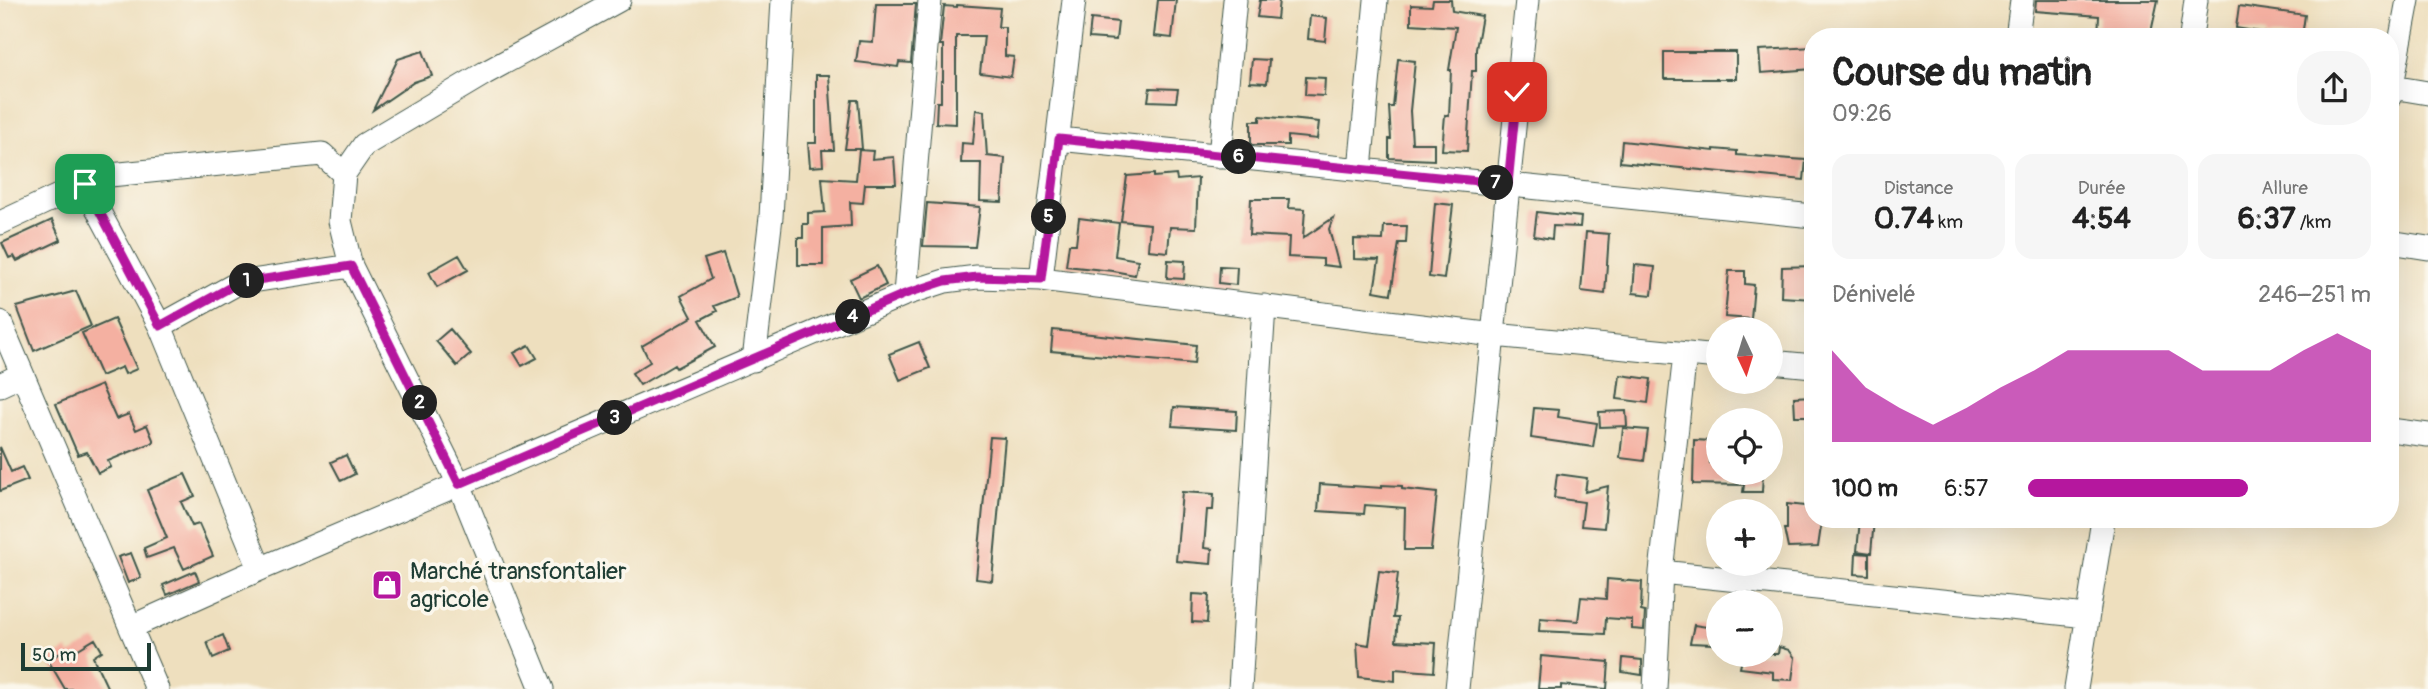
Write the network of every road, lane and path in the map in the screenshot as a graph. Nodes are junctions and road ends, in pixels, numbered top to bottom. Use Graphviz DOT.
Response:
graph roads {
  1 [pos="619,0"];
  2 [pos="783,0"];
  3 [pos="930,0"];
  4 [pos="1074,0"];
  5 [pos="1235,0"];
  6 [pos="1376,0"];
  7 [pos="1527,0"];
  8 [pos="2022,0"];
  9 [pos="2196,0"];
  10 [pos="2408,0"];
  11 [pos="2018,28"];
  12 [pos="2192,28"];
  13 [pos="2399,49"];
  14 [pos="2399,92"];
  15 [pos="2428,93"];
  16 [pos="1059,139"];
  17 [pos="1220,156"];
  18 [pos="1360,169"];
  19 [pos="344,174"];
  20 [pos="85,184"];
  21 [pos="1508,184"];
  22 [pos="1804,215"];
  23 [pos="0,222"];
  24 [pos="2399,243"];
  25 [pos="2428,248"];
  26 [pos="351,266"];
  27 [pos="1041,279"];
  28 [pos="905,294"];
  29 [pos="1264,306"];
  30 [pos="0,322"];
  31 [pos="160,326"];
  32 [pos="1494,335"];
  33 [pos="1685,354"];
  34 [pos="1706,356"];
  35 [pos="754,360"];
  36 [pos="1783,363"];
  37 [pos="1804,365"];
  38 [pos="21,375"];
  39 [pos="0,385"];
  40 [pos="2399,431"];
  41 [pos="2428,435"];
  42 [pos="459,484"];
  43 [pos="2102,528"];
  44 [pos="260,569"];
  45 [pos="1661,572"];
  46 [pos="2087,616"];
  47 [pos="131,627"];
  48 [pos="157,689"];
  49 [pos="542,689"];
  50 [pos="1240,689"];
  51 [pos="1457,689"];
  52 [pos="1655,689"];
  53 [pos="2076,689"];
  1 -- 19 [label="street"];
  2 -- 35 [label="street"];
  3 -- 28 [label="street"];
  4 -- 16 [label="street"];
  5 -- 17 [label="street"];
  6 -- 18 [label="street"];
  7 -- 21 [label="street"];
  8 -- 11 [label="street"];
  9 -- 12 [label="street"];
  10 -- 13 [label="street"];
  14 -- 15 [label="street"];
  16 -- 17 [label="street"];
  16 -- 27 [label="street"];
  17 -- 18 [label="street"];
  18 -- 21 [label="street"];
  19 -- 20 [label="street"];
  19 -- 26 [label="street"];
  20 -- 23 [label="street"];
  20 -- 31 [label="street"];
  21 -- 22 [label="street"];
  21 -- 32 [label="street"];
  24 -- 25 [label="street"];
  26 -- 31 [label="street"];
  26 -- 42 [label="street"];
  27 -- 28 [label="street"];
  27 -- 29 [label="street"];
  28 -- 35 [label="street"];
  29 -- 32 [label="street"];
  29 -- 50 [label="street"];
  30 -- 38 [label="street"];
  31 -- 44 [label="street"];
  32 -- 33 [label="street"];
  32 -- 51 [label="street"];
  33 -- 34 [label="street"];
  33 -- 45 [label="street"];
  35 -- 42 [label="street"];
  36 -- 37 [label="street"];
  38 -- 39 [label="street"];
  38 -- 47 [label="street"];
  40 -- 41 [label="street"];
  42 -- 44 [label="street"];
  42 -- 49 [label="street"];
  43 -- 46 [label="street"];
  44 -- 47 [label="street"];
  45 -- 46 [label="street"];
  45 -- 52 [label="street"];
  46 -- 53 [label="street"];
  47 -- 48 [label="street"];
}
